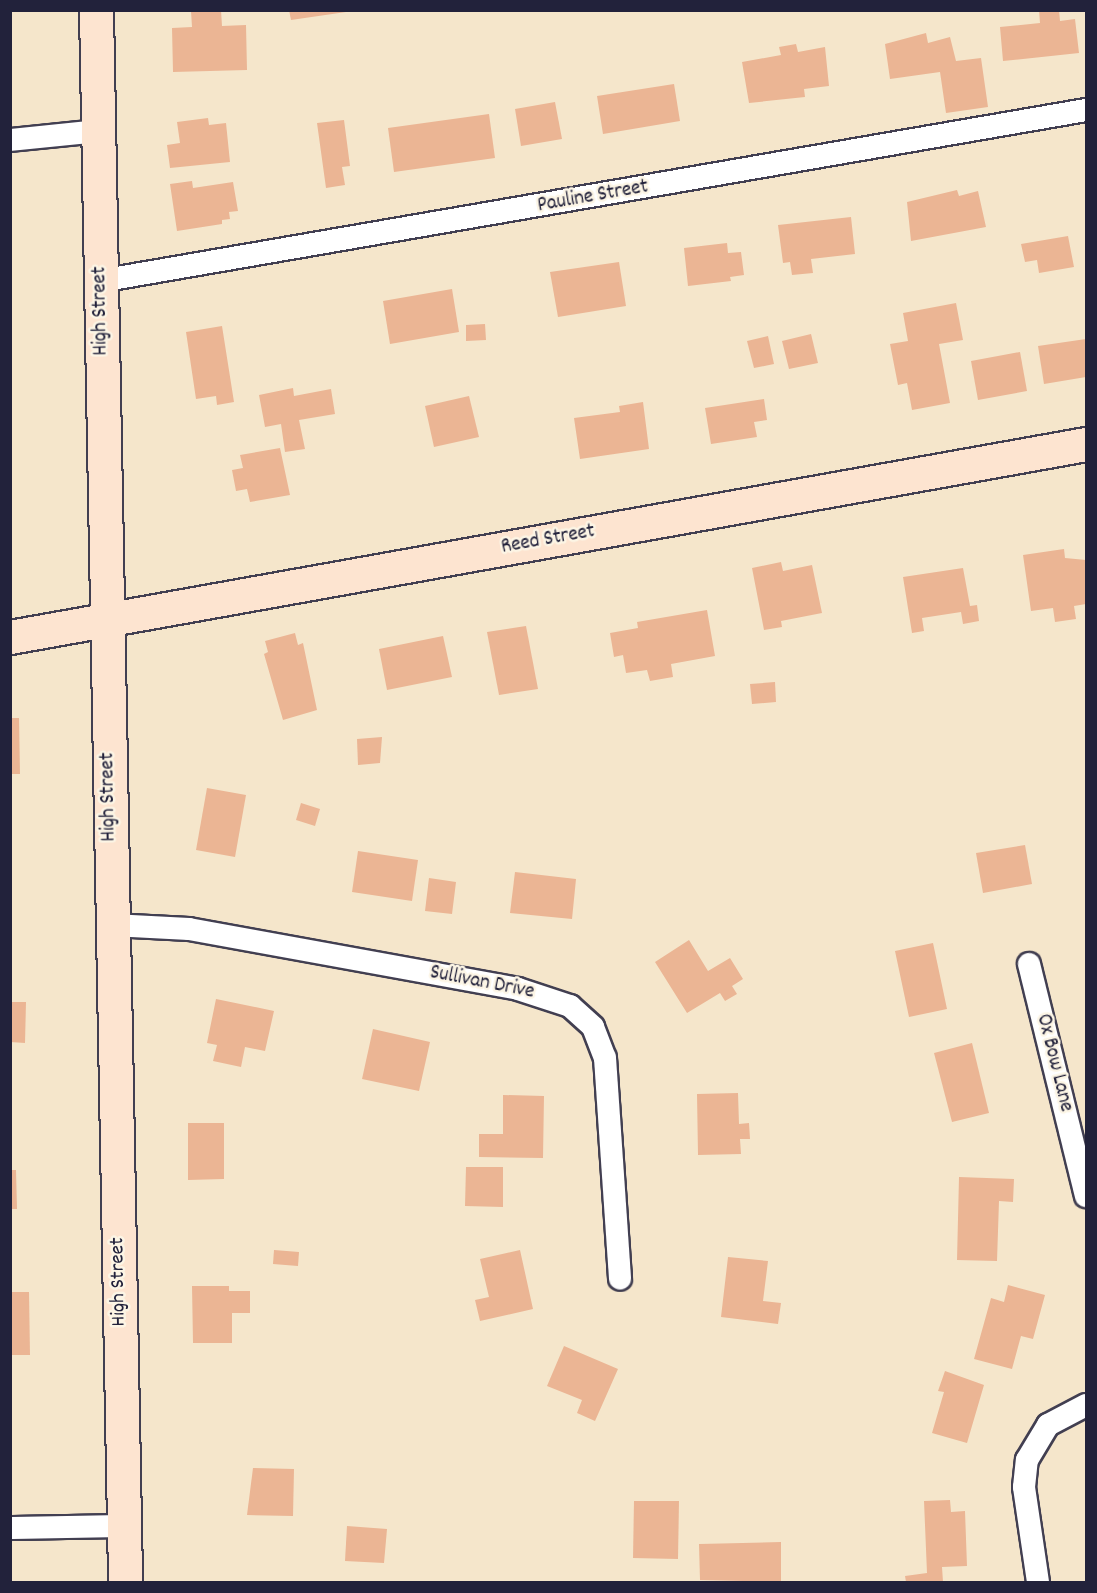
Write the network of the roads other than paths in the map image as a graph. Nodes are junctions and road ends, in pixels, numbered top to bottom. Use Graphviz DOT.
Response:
graph roads {
  1 [pos="96,10"];
  2 [pos="1086,111"];
  3 [pos="98,131"];
  4 [pos="10,140"];
  5 [pos="100,281"];
  6 [pos="1086,444"];
  7 [pos="105,620"];
  8 [pos="10,637"];
  9 [pos="112,925"];
  10 [pos="1029,964"];
  11 [pos="1086,1196"];
  12 [pos="620,1278"];
  13 [pos="1086,1405"];
  14 [pos="124,1526"];
  15 [pos="10,1528"];
  16 [pos="125,1582"];
  17 [pos="1038,1582"];
  1 -- 3 [label="main road, High Street"];
  2 -- 5 [label="street, Pauline Street"];
  3 -- 4 [label="street"];
  3 -- 5 [label="main road, High Street"];
  5 -- 7 [label="main road, High Street"];
  6 -- 7 [label="main road, Reed Street"];
  7 -- 8 [label="main road, Reed Street"];
  7 -- 9 [label="main road, High Street"];
  9 -- 12 [label="street, Sullivan Drive"];
  9 -- 14 [label="main road, High Street"];
  10 -- 11 [label="street, Ox Bow Lane"];
  13 -- 17 [label="street"];
  14 -- 15 [label="street"];
  14 -- 16 [label="main road, High Street"];
}
